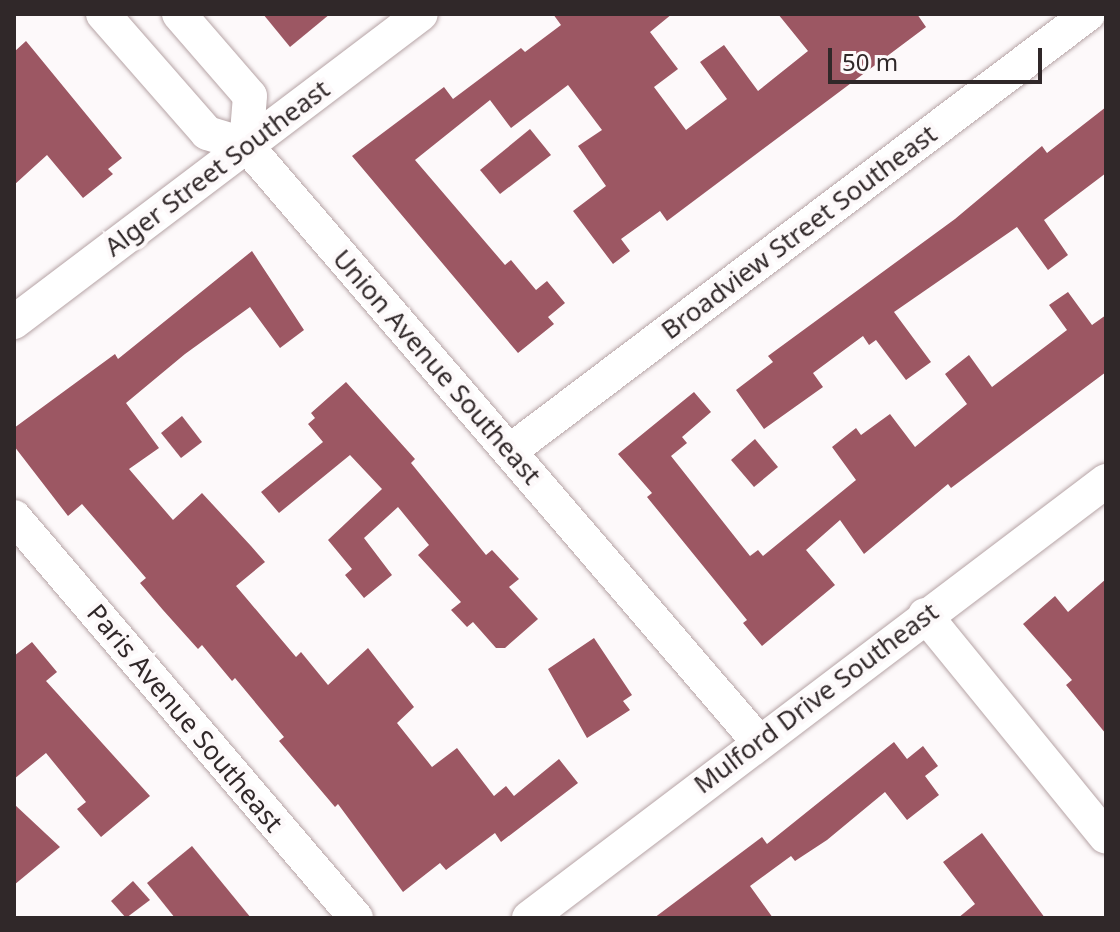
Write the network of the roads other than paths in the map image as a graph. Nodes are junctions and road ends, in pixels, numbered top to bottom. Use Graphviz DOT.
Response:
graph roads {
  1 [pos="103,14"];
  2 [pos="179,14"];
  3 [pos="421,14"];
  4 [pos="1088,14"];
  5 [pos="246,145"];
  6 [pos="14,322"];
  7 [pos="510,451"];
  8 [pos="1106,481"];
  9 [pos="14,517"];
  10 [pos="925,615"];
  11 [pos="758,741"];
  12 [pos="1106,837"];
  13 [pos="356,918"];
  14 [pos="529,918"];
  1 -- 5 [label="street"];
  2 -- 5 [label="street"];
  3 -- 5 [label="street, Alger Street Southeast"];
  4 -- 7 [label="street, Broadview Street Southeast"];
  5 -- 6 [label="street, Alger Street Southeast"];
  5 -- 7 [label="street, Union Avenue Southeast"];
  7 -- 11 [label="street, Union Avenue Southeast"];
  8 -- 10 [label="street, Mulford Drive Southeast"];
  9 -- 13 [label="street, Paris Avenue Southeast"];
  10 -- 11 [label="street, Mulford Drive Southeast"];
  10 -- 12 [label="street"];
  11 -- 14 [label="street, Mulford Drive Southeast"];
}
